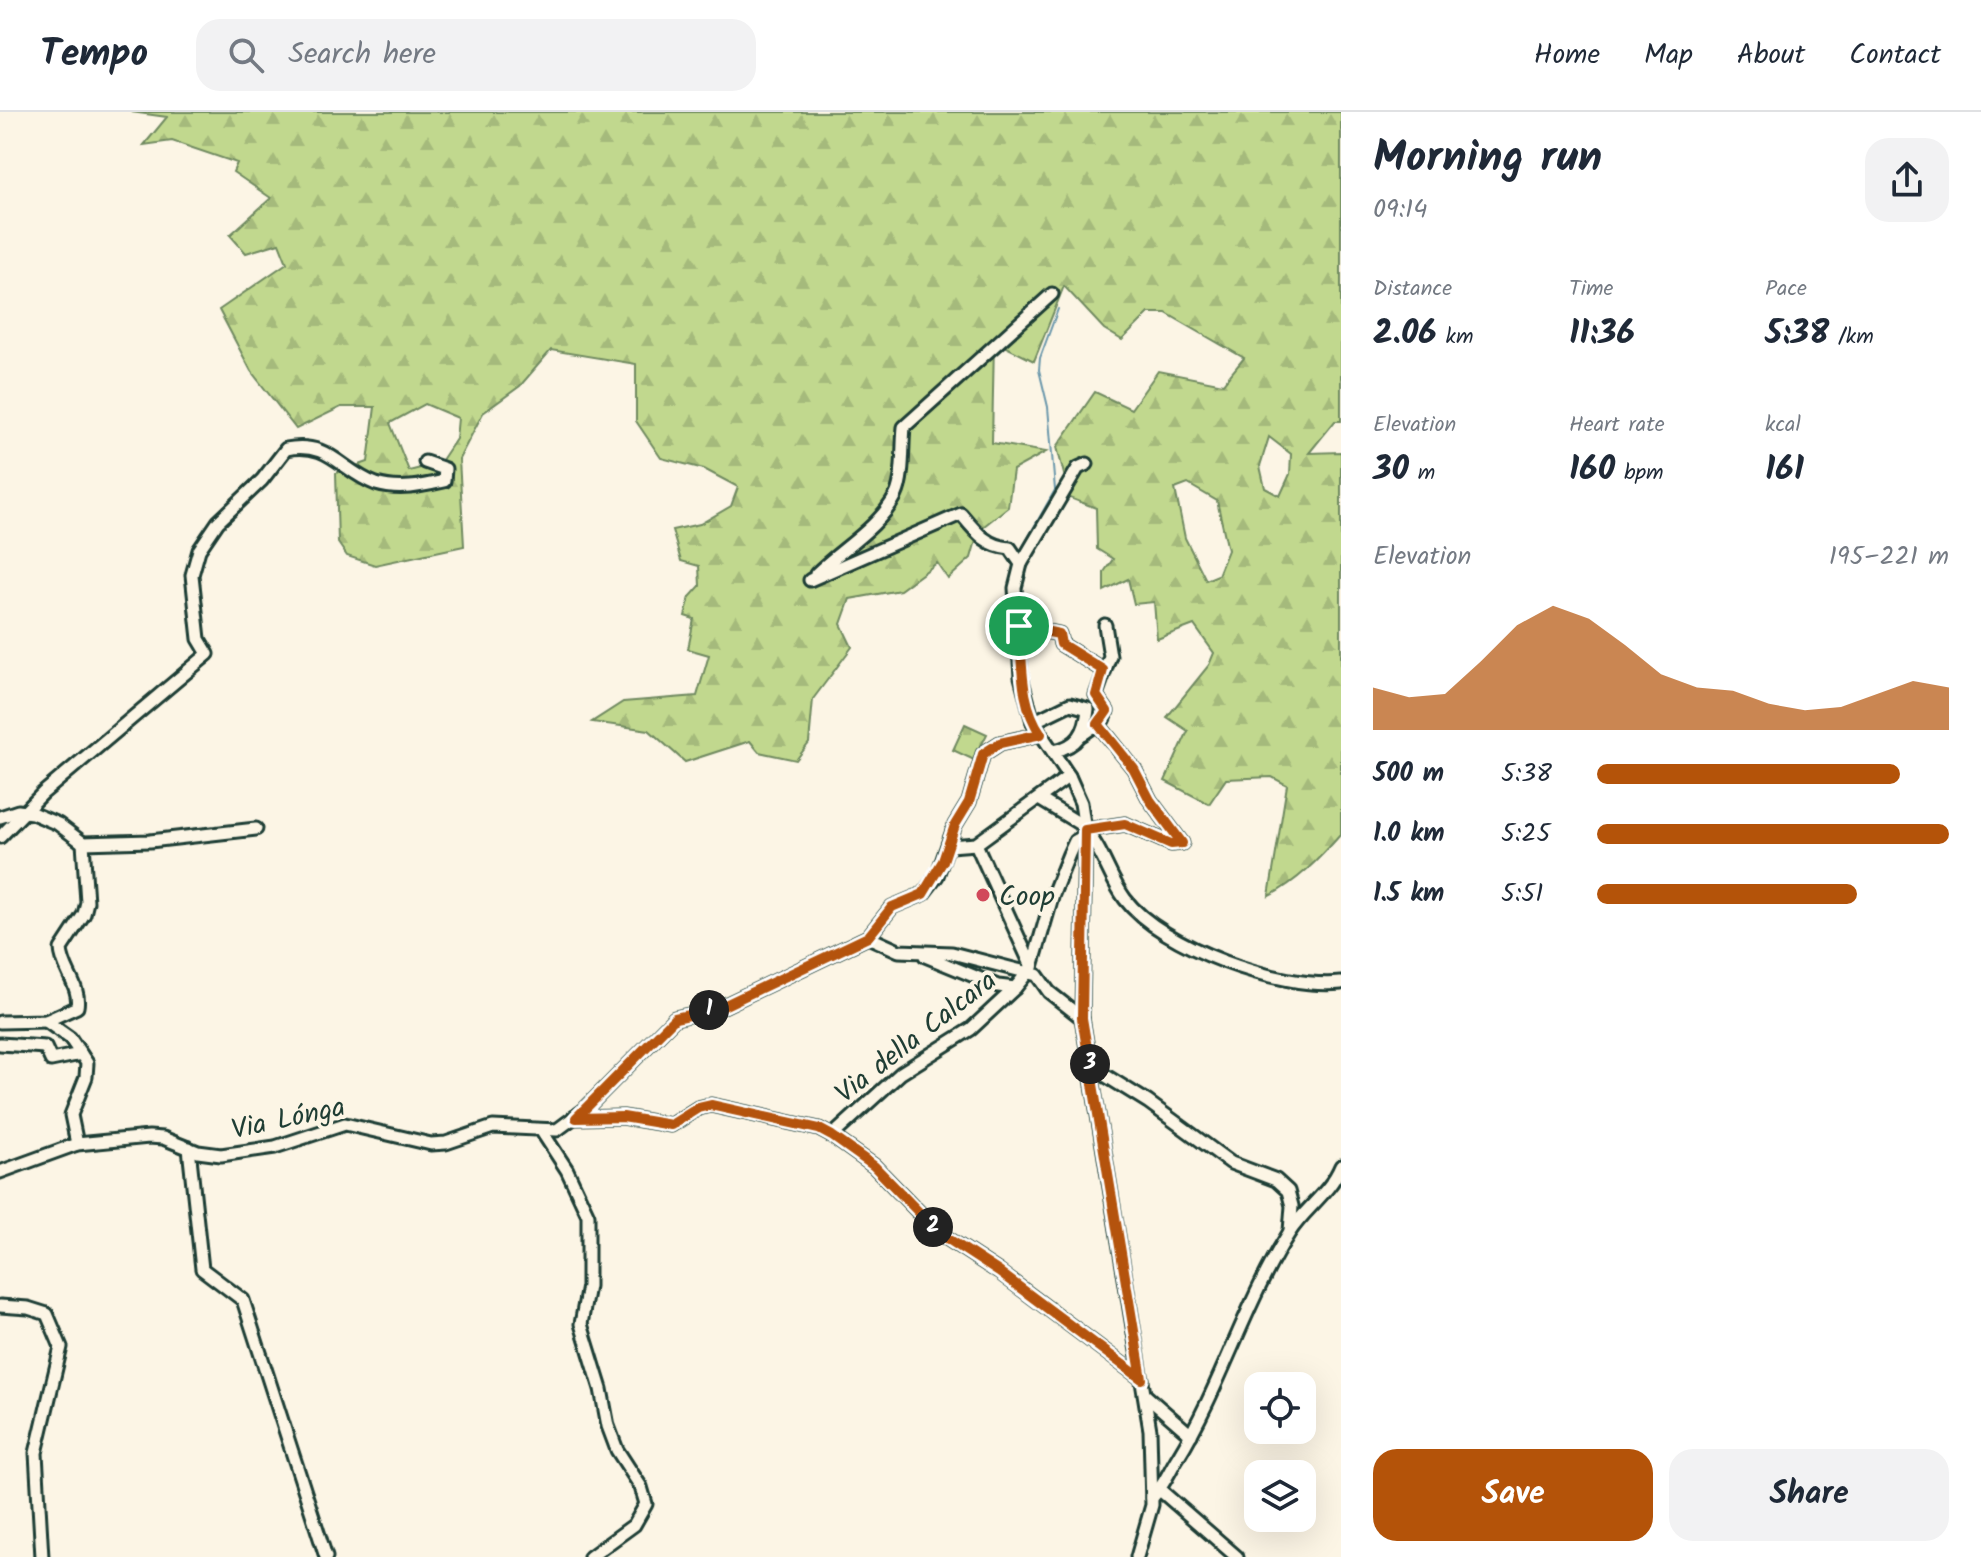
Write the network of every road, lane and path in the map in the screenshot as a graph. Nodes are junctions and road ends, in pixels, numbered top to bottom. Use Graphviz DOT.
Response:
graph roads {
  1 [pos="1052,294"];
  2 [pos="425,462"];
  3 [pos="1087,464"];
  4 [pos="1021,564"];
  5 [pos="1105,625"];
  6 [pos="1019,626"];
  7 [pos="1103,670"];
  8 [pos="1033,722"];
  9 [pos="1098,724"];
  10 [pos="1041,734"];
  11 [pos="1083,734"];
  12 [pos="1054,751"];
  13 [pos="1069,776"];
  14 [pos="1039,799"];
  15 [pos="25,812"];
  16 [pos="0,817"];
  17 [pos="256,829"];
  18 [pos="1085,831"];
  19 [pos="0,837"];
  20 [pos="83,843"];
  21 [pos="976,844"];
  22 [pos="950,846"];
  23 [pos="868,937"];
  24 [pos="913,952"];
  25 [pos="1029,970"];
  26 [pos="1341,983"];
  27 [pos="1015,988"];
  28 [pos="1082,1018"];
  29 [pos="46,1021"];
  30 [pos="0,1022"];
  31 [pos="0,1044"];
  32 [pos="81,1054"];
  33 [pos="1090,1066"];
  34 [pos="576,1118"];
  35 [pos="541,1130"];
  36 [pos="832,1136"];
  37 [pos="77,1144"];
  38 [pos="189,1148"];
  39 [pos="1341,1166"];
  40 [pos="0,1172"];
  41 [pos="1292,1206"];
  42 [pos="1311,1209"];
  43 [pos="1290,1232"];
  44 [pos="0,1306"];
  45 [pos="1142,1379"];
  46 [pos="1145,1395"];
  47 [pos="1191,1435"];
  48 [pos="1156,1494"];
  49 [pos="42,1557"];
  50 [pos="326,1557"];
  51 [pos="590,1557"];
  52 [pos="1137,1557"];
  53 [pos="1237,1557"];
  1 -- 4 [label="street"];
  2 -- 15 [label="street"];
  3 -- 4 [label="street"];
  4 -- 6 [label="street"];
  5 -- 7 [label="street"];
  6 -- 7 [label="street"];
  6 -- 8 [label="street"];
  7 -- 9 [label="street"];
  8 -- 10 [label="street"];
  8 -- 11 [label="street"];
  9 -- 11 [label="street"];
  9 -- 18 [label="street"];
  10 -- 12 [label="street"];
  10 -- 22 [label="street"];
  11 -- 12 [label="street"];
  12 -- 13 [label="street"];
  13 -- 14 [label="street"];
  13 -- 18 [label="street"];
  14 -- 18 [label="street"];
  14 -- 21 [label="street"];
  15 -- 16 [label="street"];
  15 -- 19 [label="street"];
  15 -- 20 [label="street"];
  17 -- 20 [label="street"];
  18 -- 25 [label="street, Via della Calcara"];
  18 -- 26 [label="street"];
  18 -- 28 [label="street"];
  20 -- 29 [label="street"];
  21 -- 22 [label="street"];
  21 -- 25 [label="street"];
  22 -- 23 [label="street"];
  23 -- 24 [label="street, Via della Calcara"];
  23 -- 34 [label="street"];
  24 -- 25 [label="street, Via della Calcara"];
  24 -- 27 [label="street"];
  25 -- 27 [label="street, Via della Calcara"];
  25 -- 28 [label="street, Via della Calcara"];
  27 -- 36 [label="street, Via della Calcara"];
  28 -- 33 [label="street"];
  29 -- 30 [label="street"];
  29 -- 32 [label="street"];
  31 -- 32 [label="street"];
  32 -- 37 [label="street"];
  33 -- 41 [label="street"];
  33 -- 45 [label="street"];
  34 -- 35 [label="street, Via Lónga"];
  34 -- 36 [label="street"];
  35 -- 38 [label="street, Via Lónga"];
  35 -- 51 [label="street"];
  36 -- 45 [label="street"];
  37 -- 38 [label="street, Via Lónga"];
  37 -- 40 [label="street, Via Lónga"];
  38 -- 50 [label="street"];
  39 -- 42 [label="street"];
  41 -- 42 [label="street"];
  41 -- 43 [label="street"];
  42 -- 43 [label="street"];
  43 -- 47 [label="street"];
  44 -- 49 [label="street"];
  45 -- 46 [label="street"];
  46 -- 47 [label="street"];
  46 -- 48 [label="street"];
  47 -- 48 [label="street"];
  48 -- 52 [label="street"];
  48 -- 53 [label="street"];
}
